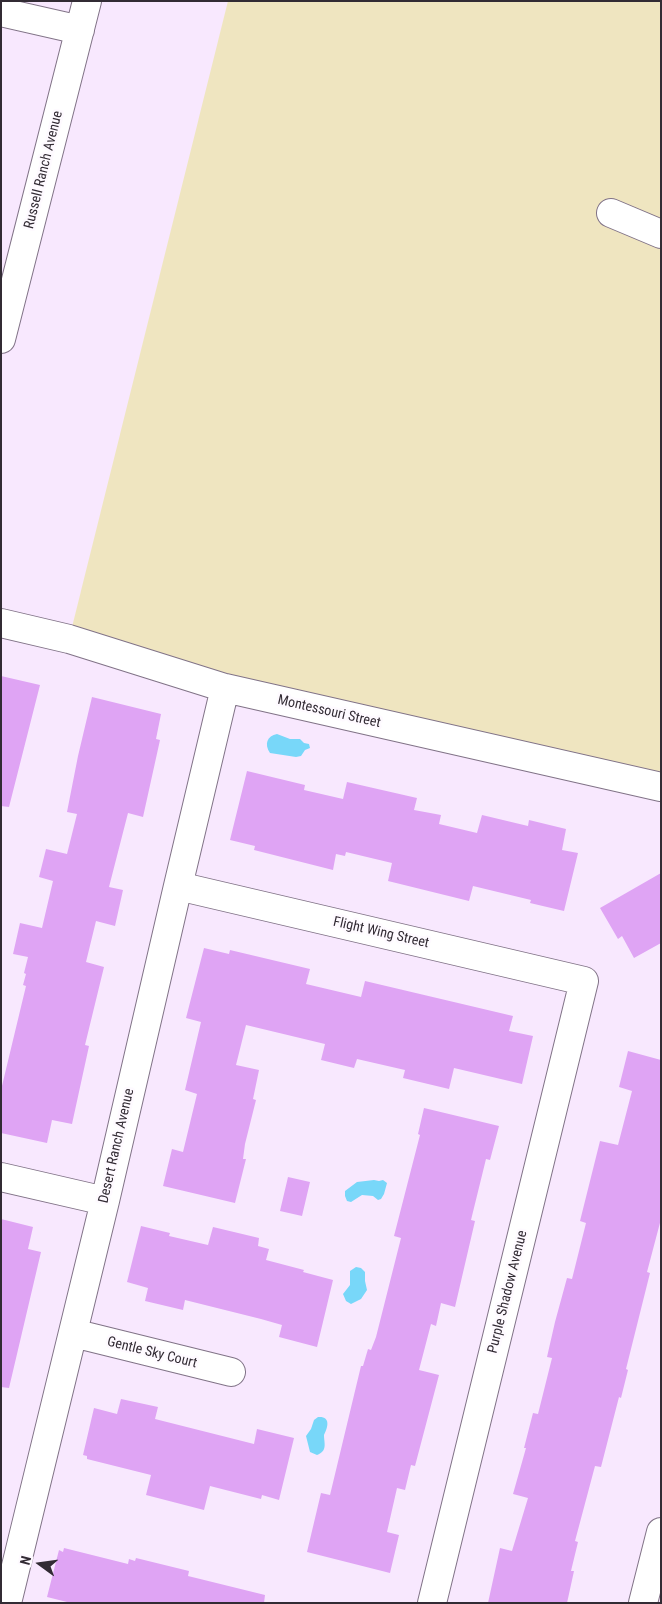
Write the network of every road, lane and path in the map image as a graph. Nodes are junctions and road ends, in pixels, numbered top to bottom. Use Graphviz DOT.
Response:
graph roads {
  1 [pos="87,1"];
  2 [pos="1,12"];
  3 [pos="80,30"];
  4 [pos="611,213"];
  5 [pos="661,234"];
  6 [pos="1,339"];
  7 [pos="1,622"];
  8 [pos="225,688"];
  9 [pos="661,787"];
  10 [pos="178,886"];
  11 [pos="584,981"];
  12 [pos="1,1177"];
  13 [pos="105,1201"];
  14 [pos="72,1333"];
  15 [pos="231,1372"];
  16 [pos="661,1532"];
  17 [pos="655,1577"];
  18 [pos="7,1603"];
  19 [pos="432,1603"];
  20 [pos="643,1603"];
  1 -- 3 [label="street, Russell Ranch Avenue"];
  2 -- 3 [label="street"];
  3 -- 6 [label="street, Russell Ranch Avenue"];
  4 -- 5 [label="street"];
  7 -- 8 [label="street, Montessouri Street"];
  8 -- 9 [label="street, Montessouri Street"];
  8 -- 10 [label="street, Desert Ranch Avenue"];
  10 -- 11 [label="street, Flight Wing Street"];
  10 -- 13 [label="street, Desert Ranch Avenue"];
  11 -- 19 [label="street, Purple Shadow Avenue"];
  12 -- 13 [label="street"];
  13 -- 14 [label="street, Desert Ranch Avenue"];
  14 -- 15 [label="street, Gentle Sky Court"];
  14 -- 18 [label="street, Desert Ranch Avenue"];
  16 -- 17 [label="street"];
  17 -- 20 [label="street"];
}
